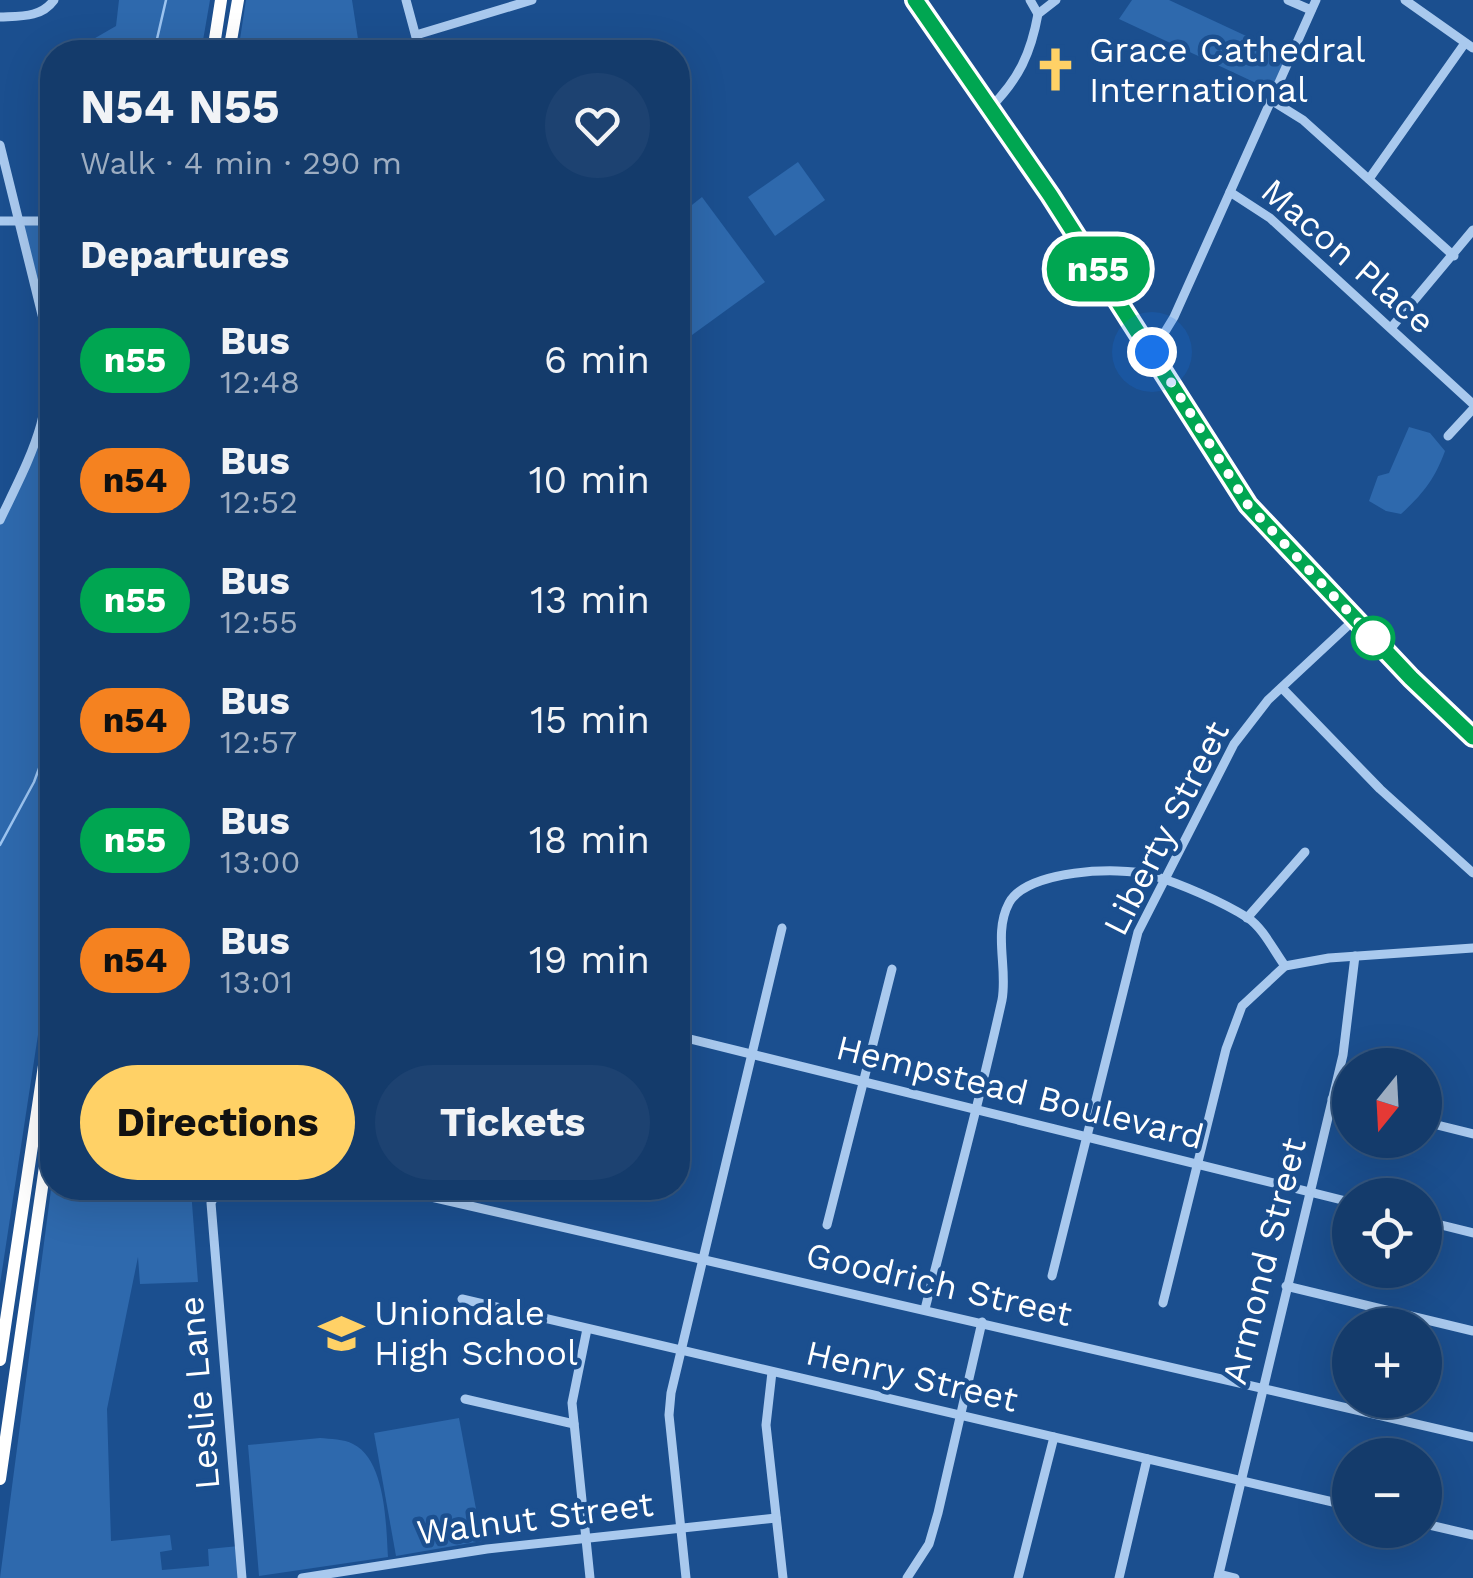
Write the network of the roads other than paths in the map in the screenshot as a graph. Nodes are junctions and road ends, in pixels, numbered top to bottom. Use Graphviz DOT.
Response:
graph roads {
  1 [pos="54,0"];
  2 [pos="221,0"];
  3 [pos="238,0"];
  4 [pos="406,0"];
  5 [pos="532,0"];
  6 [pos="915,0"];
  7 [pos="1030,0"];
  8 [pos="1056,0"];
  9 [pos="1288,0"];
  10 [pos="1404,0"];
  11 [pos="1314,5"];
  12 [pos="1038,14"];
  13 [pos="0,17"];
  14 [pos="416,35"];
  15 [pos="214,40"];
  16 [pos="231,40"];
  17 [pos="417,40"];
  18 [pos="1469,45"];
  19 [pos="1271,100"];
  20 [pos="990,108"];
  21 [pos="0,145"];
  22 [pos="1369,179"];
  23 [pos="1230,192"];
  24 [pos="0,221"];
  25 [pos="40,221"];
  26 [pos="20,222"];
  27 [pos="1473,230"];
  28 [pos="1454,256"];
  29 [pos="40,303"];
  30 [pos="1390,328"];
  31 [pos="1152,352"];
  32 [pos="1473,406"];
  33 [pos="40,431"];
  34 [pos="1448,436"];
  35 [pos="0,520"];
  36 [pos="1355,620"];
  37 [pos="1282,688"];
  38 [pos="1473,738"];
  39 [pos="1305,852"];
  40 [pos="1473,873"];
  41 [pos="1165,880"];
  42 [pos="1247,918"];
  43 [pos="782,928"];
  44 [pos="1473,948"];
  45 [pos="1355,956"];
  46 [pos="1285,966"];
  47 [pos="892,968"];
  48 [pos="690,1039"];
  49 [pos="1344,1048"];
  50 [pos="751,1054"];
  51 [pos="863,1082"];
  52 [pos="40,1092"];
  53 [pos="1332,1099"];
  54 [pos="974,1109"];
  55 [pos="1442,1126"];
  56 [pos="1473,1134"];
  57 [pos="1086,1137"];
  58 [pos="1198,1164"];
  59 [pos="1309,1192"];
  60 [pos="1332,1198"];
  61 [pos="40,1200"];
  62 [pos="213,1200"];
  63 [pos="446,1200"];
  64 [pos="827,1225"];
  65 [pos="1442,1225"];
  66 [pos="1473,1233"];
  67 [pos="702,1257"];
  68 [pos="1052,1276"];
  69 [pos="1286,1286"];
  70 [pos="462,1299"];
  71 [pos="1164,1303"];
  72 [pos="926,1309"];
  73 [pos="982,1322"];
  74 [pos="587,1328"];
  75 [pos="1473,1331"];
  76 [pos="680,1350"];
  77 [pos="0,1360"];
  78 [pos="772,1372"];
  79 [pos="1262,1388"];
  80 [pos="465,1399"];
  81 [pos="960,1416"];
  82 [pos="574,1424"];
  83 [pos="1473,1437"];
  84 [pos="1054,1438"];
  85 [pos="1146,1459"];
  86 [pos="0,1479"];
  87 [pos="1240,1481"];
  88 [pos="1332,1502"];
  89 [pos="776,1518"];
  90 [pos="681,1528"];
  91 [pos="1442,1528"];
  92 [pos="1473,1535"];
  93 [pos="586,1539"];
  94 [pos="1218,1576"];
  95 [pos="242,1578"];
  96 [pos="302,1578"];
  97 [pos="590,1578"];
  98 [pos="686,1578"];
  99 [pos="783,1578"];
  100 [pos="907,1578"];
  101 [pos="1018,1578"];
  102 [pos="1119,1578"];
  103 [pos="1235,1578"];
  1 -- 13 [label="street"];
  2 -- 15 [label="highway"];
  3 -- 16 [label="highway"];
  4 -- 14 [label="street"];
  5 -- 14 [label="street"];
  6 -- 20 [label="main road"];
  7 -- 12 [label="street"];
  8 -- 12 [label="street"];
  9 -- 11 [label="street"];
  10 -- 18 [label="street"];
  11 -- 19 [label="street"];
  12 -- 20 [label="street"];
  14 -- 17 [label="street"];
  18 -- 22 [label="street"];
  19 -- 22 [label="street"];
  19 -- 23 [label="street"];
  20 -- 31 [label="main road"];
  21 -- 26 [label="street"];
  22 -- 28 [label="street"];
  23 -- 30 [label="street, Macon Place"];
  23 -- 31 [label="street"];
  24 -- 26 [label="street"];
  25 -- 26 [label="street"];
  26 -- 29 [label="street"];
  27 -- 28 [label="street"];
  28 -- 30 [label="street"];
  30 -- 32 [label="street, Macon Place"];
  31 -- 36 [label="main road"];
  32 -- 34 [label="street"];
  33 -- 35 [label="street"];
  36 -- 37 [label="street, Liberty Street"];
  36 -- 38 [label="main road"];
  37 -- 40 [label="street"];
  37 -- 41 [label="street, Liberty Street"];
  39 -- 42 [label="street"];
  41 -- 42 [label="street"];
  41 -- 54 [label="street"];
  41 -- 57 [label="street, Liberty Street"];
  42 -- 46 [label="street"];
  43 -- 50 [label="street"];
  44 -- 45 [label="street"];
  45 -- 46 [label="street"];
  45 -- 49 [label="street, Armond Street"];
  46 -- 58 [label="street"];
  47 -- 51 [label="street"];
  48 -- 50 [label="street, Hempstead Boulevard"];
  50 -- 51 [label="street, Hempstead Boulevard"];
  50 -- 67 [label="street"];
  51 -- 54 [label="street, Hempstead Boulevard"];
  51 -- 64 [label="street"];
  52 -- 77 [label="highway"];
  53 -- 59 [label="street, Armond Street"];
  54 -- 57 [label="street, Hempstead Boulevard"];
  54 -- 72 [label="street"];
  55 -- 56 [label="street"];
  57 -- 58 [label="street, Hempstead Boulevard"];
  57 -- 68 [label="street, Liberty Street"];
  58 -- 59 [label="street, Hempstead Boulevard"];
  58 -- 71 [label="street"];
  59 -- 60 [label="street, Hempstead Boulevard"];
  59 -- 69 [label="street, Armond Street"];
  61 -- 86 [label="highway"];
  62 -- 95 [label="street, Leslie Lane"];
  63 -- 67 [label="street, Goodrich Street"];
  65 -- 66 [label="street"];
  67 -- 72 [label="street, Goodrich Street"];
  67 -- 76 [label="street"];
  69 -- 75 [label="street"];
  69 -- 79 [label="street, Armond Street"];
  70 -- 74 [label="street, Henry Street"];
  72 -- 73 [label="street, Goodrich Street"];
  73 -- 79 [label="street, Goodrich Street"];
  73 -- 81 [label="street"];
  74 -- 76 [label="street, Henry Street"];
  74 -- 82 [label="street"];
  76 -- 78 [label="street, Henry Street"];
  76 -- 90 [label="street"];
  78 -- 81 [label="street, Henry Street"];
  78 -- 89 [label="street"];
  79 -- 83 [label="street, Goodrich Street"];
  79 -- 87 [label="street, Armond Street"];
  80 -- 82 [label="street"];
  81 -- 84 [label="street, Henry Street"];
  81 -- 100 [label="street"];
  82 -- 93 [label="street"];
  84 -- 85 [label="street, Henry Street"];
  84 -- 101 [label="street"];
  85 -- 87 [label="street, Henry Street"];
  85 -- 102 [label="street"];
  87 -- 88 [label="street, Henry Street"];
  87 -- 94 [label="street, Armond Street"];
  89 -- 90 [label="street, Walnut Street"];
  89 -- 99 [label="street"];
  90 -- 93 [label="street, Walnut Street"];
  90 -- 98 [label="street"];
  91 -- 92 [label="street"];
  93 -- 96 [label="street, Walnut Street"];
  93 -- 97 [label="street"];
  94 -- 103 [label="street"];
}
